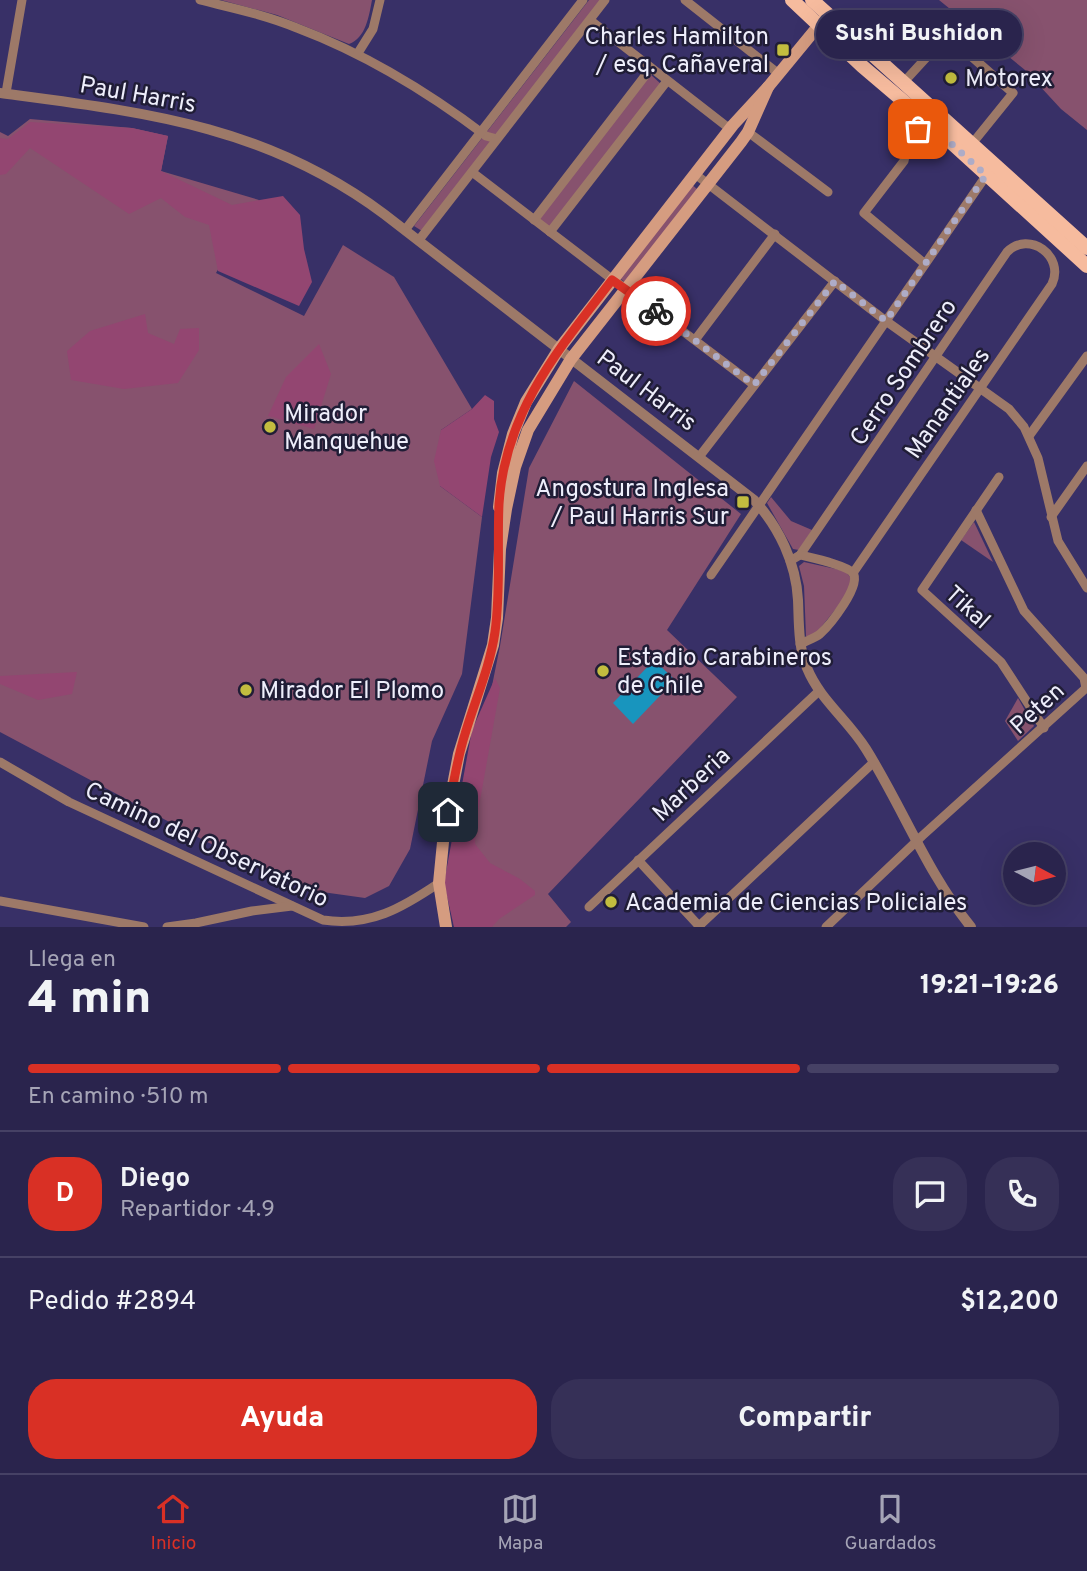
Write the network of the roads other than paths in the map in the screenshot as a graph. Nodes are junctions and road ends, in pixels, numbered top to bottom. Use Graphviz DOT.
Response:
graph roads {
  1 [pos="22,0"];
  2 [pos="200,0"];
  3 [pos="380,0"];
  4 [pos="583,0"];
  5 [pos="605,0"];
  6 [pos="685,0"];
  7 [pos="792,0"];
  8 [pos="812,0"];
  9 [pos="828,15"];
  10 [pos="590,20"];
  11 [pos="818,26"];
  12 [pos="358,54"];
  13 [pos="651,68"];
  14 [pos="779,74"];
  15 [pos="667,81"];
  16 [pos="903,83"];
  17 [pos="768,87"];
  18 [pos="3,93"];
  19 [pos="925,120"];
  20 [pos="731,127"];
  21 [pos="481,132"];
  22 [pos="748,132"];
  23 [pos="497,139"];
  24 [pos="971,145"];
  25 [pos="990,170"];
  26 [pos="472,172"];
  27 [pos="695,174"];
  28 [pos="709,182"];
  29 [pos="828,192"];
  30 [pos="534,220"];
  31 [pos="405,230"];
  32 [pos="550,232"];
  33 [pos="775,234"];
  34 [pos="419,240"];
  35 [pos="1057,240"];
  36 [pos="1087,248"];
  37 [pos="1046,253"];
  38 [pos="925,264"];
  39 [pos="1087,266"];
  40 [pos="612,280"];
  41 [pos="835,281"];
  42 [pos="627,289"];
  43 [pos="886,321"];
  44 [pos="695,340"];
  45 [pos="559,349"];
  46 [pos="1087,356"];
  47 [pos="936,357"];
  48 [pos="571,359"];
  49 [pos="754,385"];
  50 [pos="980,388"];
  51 [pos="1029,436"];
  52 [pos="699,457"];
  53 [pos="1087,466"];
  54 [pos="999,477"];
  55 [pos="759,505"];
  56 [pos="976,510"];
  57 [pos="1051,517"];
  58 [pos="500,549"];
  59 [pos="795,558"];
  60 [pos="853,573"];
  61 [pos="710,575"];
  62 [pos="1087,588"];
  63 [pos="800,644"];
  64 [pos="819,691"];
  65 [pos="1044,728"];
  66 [pos="0,762"];
  67 [pos="874,762"];
  68 [pos="916,842"];
  69 [pos="638,860"];
  70 [pos="439,883"];
  71 [pos="0,901"];
  72 [pos="294,906"];
  73 [pos="590,906"];
  74 [pos="144,927"];
  75 [pos="167,927"];
  76 [pos="446,927"];
  77 [pos="699,927"];
  78 [pos="826,927"];
  79 [pos="971,927"];
  1 -- 18 [label="street"];
  2 -- 12 [label="street"];
  3 -- 12 [label="street"];
  4 -- 21 [label="street"];
  5 -- 10 [label="street"];
  6 -- 14 [label="street"];
  7 -- 11 [label="main road"];
  8 -- 9 [label="main road"];
  9 -- 11 [label="main road"];
  9 -- 16 [label="main road"];
  10 -- 13 [label="street"];
  10 -- 23 [label="street"];
  11 -- 14 [label="main road"];
  11 -- 19 [label="main road"];
  12 -- 21 [label="street"];
  13 -- 15 [label="street"];
  13 -- 30 [label="street"];
  14 -- 17 [label="main road"];
  15 -- 20 [label="street"];
  15 -- 32 [label="street"];
  16 -- 24 [label="main road"];
  16 -- 24 [label="street"];
  17 -- 20 [label="main road"];
  17 -- 22 [label="main road"];
  18 -- 31 [label="street, Paul Harris"];
  19 -- 25 [label="main road"];
  19 -- 38 [label="street"];
  20 -- 22 [label="main road"];
  20 -- 27 [label="main road"];
  21 -- 23 [label="street"];
  21 -- 31 [label="street"];
  22 -- 28 [label="main road"];
  22 -- 29 [label="street"];
  23 -- 26 [label="street"];
  24 -- 25 [label="main road"];
  25 -- 35 [label="main road"];
  25 -- 36 [label="main road"];
  25 -- 38 [label="street"];
  26 -- 30 [label="street"];
  26 -- 34 [label="street"];
  27 -- 28 [label="street"];
  27 -- 40 [label="main road"];
  28 -- 33 [label="street"];
  28 -- 42 [label="main road"];
  30 -- 32 [label="street"];
  31 -- 34 [label="street, Paul Harris"];
  32 -- 40 [label="street"];
  33 -- 41 [label="street"];
  33 -- 44 [label="street"];
  34 -- 45 [label="street, Paul Harris"];
  35 -- 37 [label="street"];
  35 -- 39 [label="main road"];
  37 -- 47 [label="street, Cerro Sombrero"];
  37 -- 50 [label="street, Manantiales"];
  38 -- 43 [label="street"];
  40 -- 42 [label="street"];
  40 -- 45 [label="main road"];
  41 -- 43 [label="street"];
  41 -- 49 [label="street"];
  42 -- 44 [label="street"];
  42 -- 48 [label="main road"];
  43 -- 47 [label="street"];
  43 -- 55 [label="street"];
  44 -- 49 [label="street"];
  45 -- 48 [label="street, Paul Harris"];
  45 -- 58 [label="main road"];
  46 -- 51 [label="street"];
  47 -- 50 [label="street"];
  47 -- 59 [label="street, Cerro Sombrero"];
  48 -- 52 [label="street, Paul Harris"];
  48 -- 58 [label="main road"];
  49 -- 52 [label="street"];
  50 -- 51 [label="street"];
  50 -- 60 [label="street, Manantiales"];
  51 -- 57 [label="street"];
  52 -- 55 [label="street, Paul Harris"];
  53 -- 57 [label="street"];
  54 -- 56 [label="street, Tikal"];
  55 -- 59 [label="street, Paul Harris"];
  55 -- 61 [label="street"];
  56 -- 65 [label="street, Peten"];
  56 -- 65 [label="street, Tikal"];
  57 -- 62 [label="street"];
  58 -- 70 [label="main road"];
  59 -- 60 [label="street"];
  59 -- 63 [label="street, Paul Harris"];
  60 -- 63 [label="street, Manantiales"];
  63 -- 64 [label="street, Paul Harris"];
  64 -- 67 [label="street, Paul Harris"];
  64 -- 69 [label="street, Marberia"];
  65 -- 68 [label="street, Peten"];
  66 -- 72 [label="street, Camino del Observatorio"];
  67 -- 68 [label="street, Paul Harris"];
  67 -- 77 [label="street"];
  68 -- 78 [label="street, Peten"];
  68 -- 79 [label="street, Paul Harris"];
  69 -- 73 [label="street, Marberia"];
  69 -- 77 [label="street"];
  70 -- 72 [label="street, Camino del Observatorio"];
  70 -- 76 [label="main road"];
  71 -- 74 [label="street"];
  72 -- 75 [label="street"];
}
